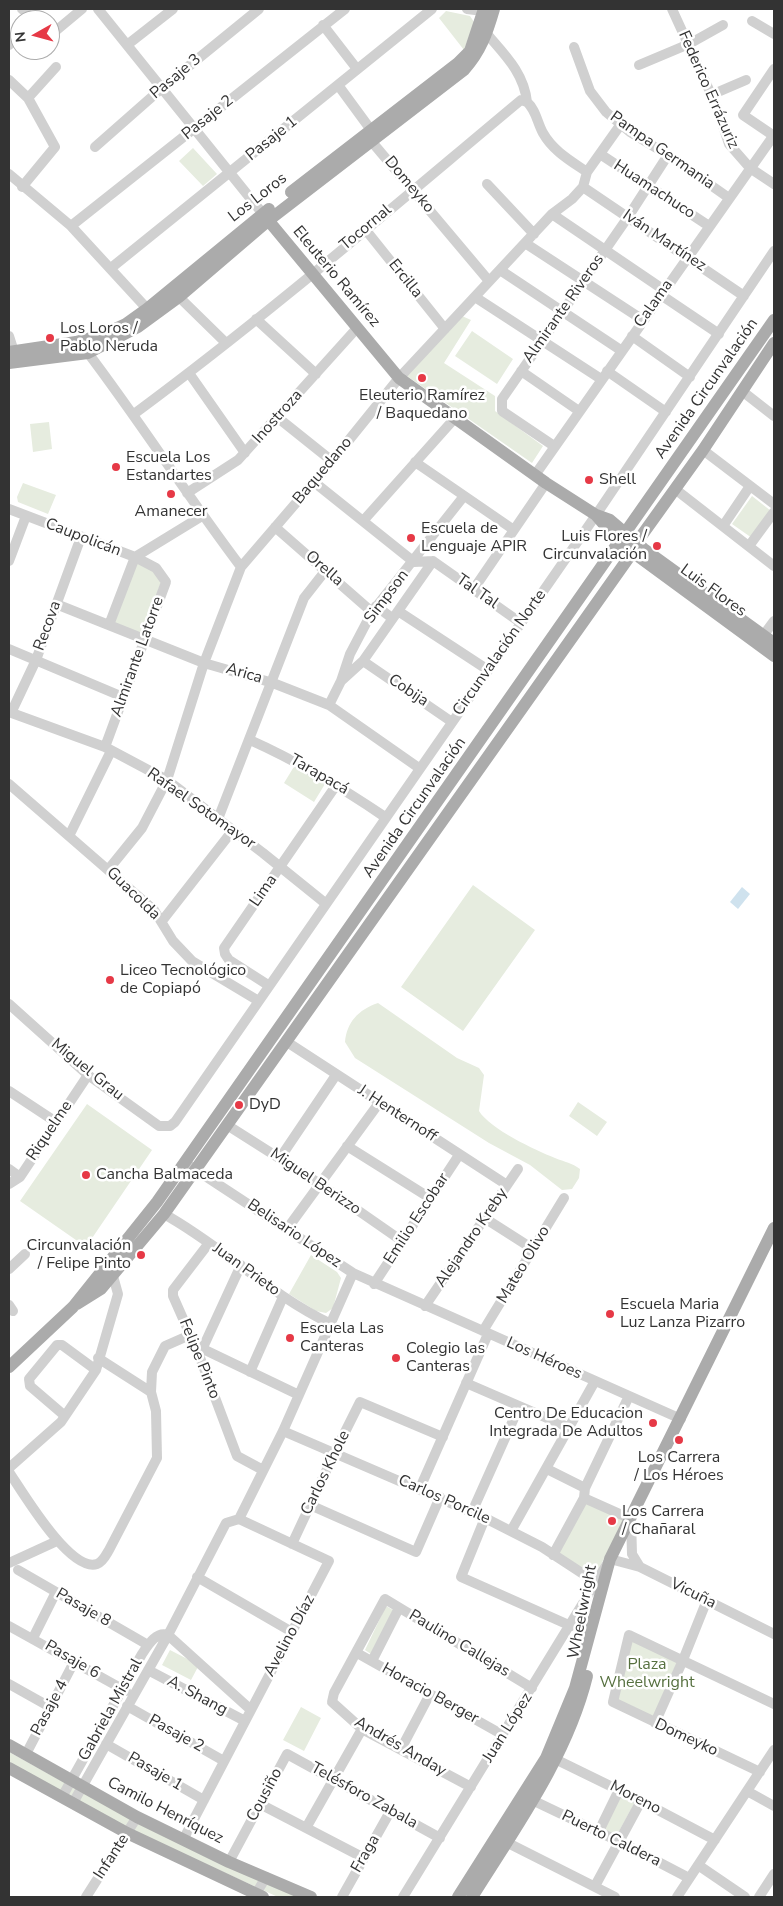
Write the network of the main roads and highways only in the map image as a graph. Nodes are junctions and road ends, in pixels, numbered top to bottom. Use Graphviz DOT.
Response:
graph roads {
  1 [pos="487,10"];
  2 [pos="372,136"];
  3 [pos="266,217"];
  4 [pos="151,313"];
  5 [pos="774,320"];
  6 [pos="774,343"];
  7 [pos="12,357"];
  8 [pos="623,538"];
  9 [pos="635,547"];
  10 [pos="760,639"];
  11 [pos="774,643"];
  12 [pos="774,656"];
  13 [pos="191,1166"];
  14 [pos="774,1228"];
  15 [pos="73,1307"];
  16 [pos="9,1367"];
  17 [pos="610,1559"];
  18 [pos="9,1745"];
  19 [pos="9,1768"];
  20 [pos="258,1896"];
  21 [pos="311,1897"];
  22 [pos="458,1897"];
  23 [pos="472,1897"];
  1 -- 2 [label="main road, Los Loros"];
  1 -- 2 [label="main road, Los Loros"];
  2 -- 3 [label="main road, Los Loros"];
  3 -- 4 [label="main road, Los Loros"];
  3 -- 4 [label="main road, Los Loros"];
  3 -- 8 [label="main road, Eleuterio Ramírez"];
  4 -- 7 [label="main road, Los Loros"];
  4 -- 7 [label="main road, Los Loros"];
  5 -- 8 [label="main road, Avenida Circunvalación"];
  6 -- 9 [label="main road, Avenida Circunvalación"];
  8 -- 9 [label="main road, Eleuterio Ramírez"];
  8 -- 13 [label="main road, Avenida Circunvalación"];
  9 -- 10 [label="main road, Luis Flores"];
  9 -- 13 [label="main road, Avenida Circunvalación"];
  10 -- 11 [label="main road, Luis Flores"];
  10 -- 12 [label="main road, Luis Flores"];
  13 -- 15 [label="main road, Avenida Circunvalación"];
  13 -- 15 [label="main road, Avenida Circunvalación"];
  14 -- 17 [label="main road"];
  15 -- 16 [label="main road, Avenida Circunvalación"];
  17 -- 22 [label="main road, Wheelwright"];
  17 -- 23 [label="main road, Wheelwright"];
  18 -- 21 [label="main road, Camilo Henríquez"];
  19 -- 20 [label="main road"];
}
